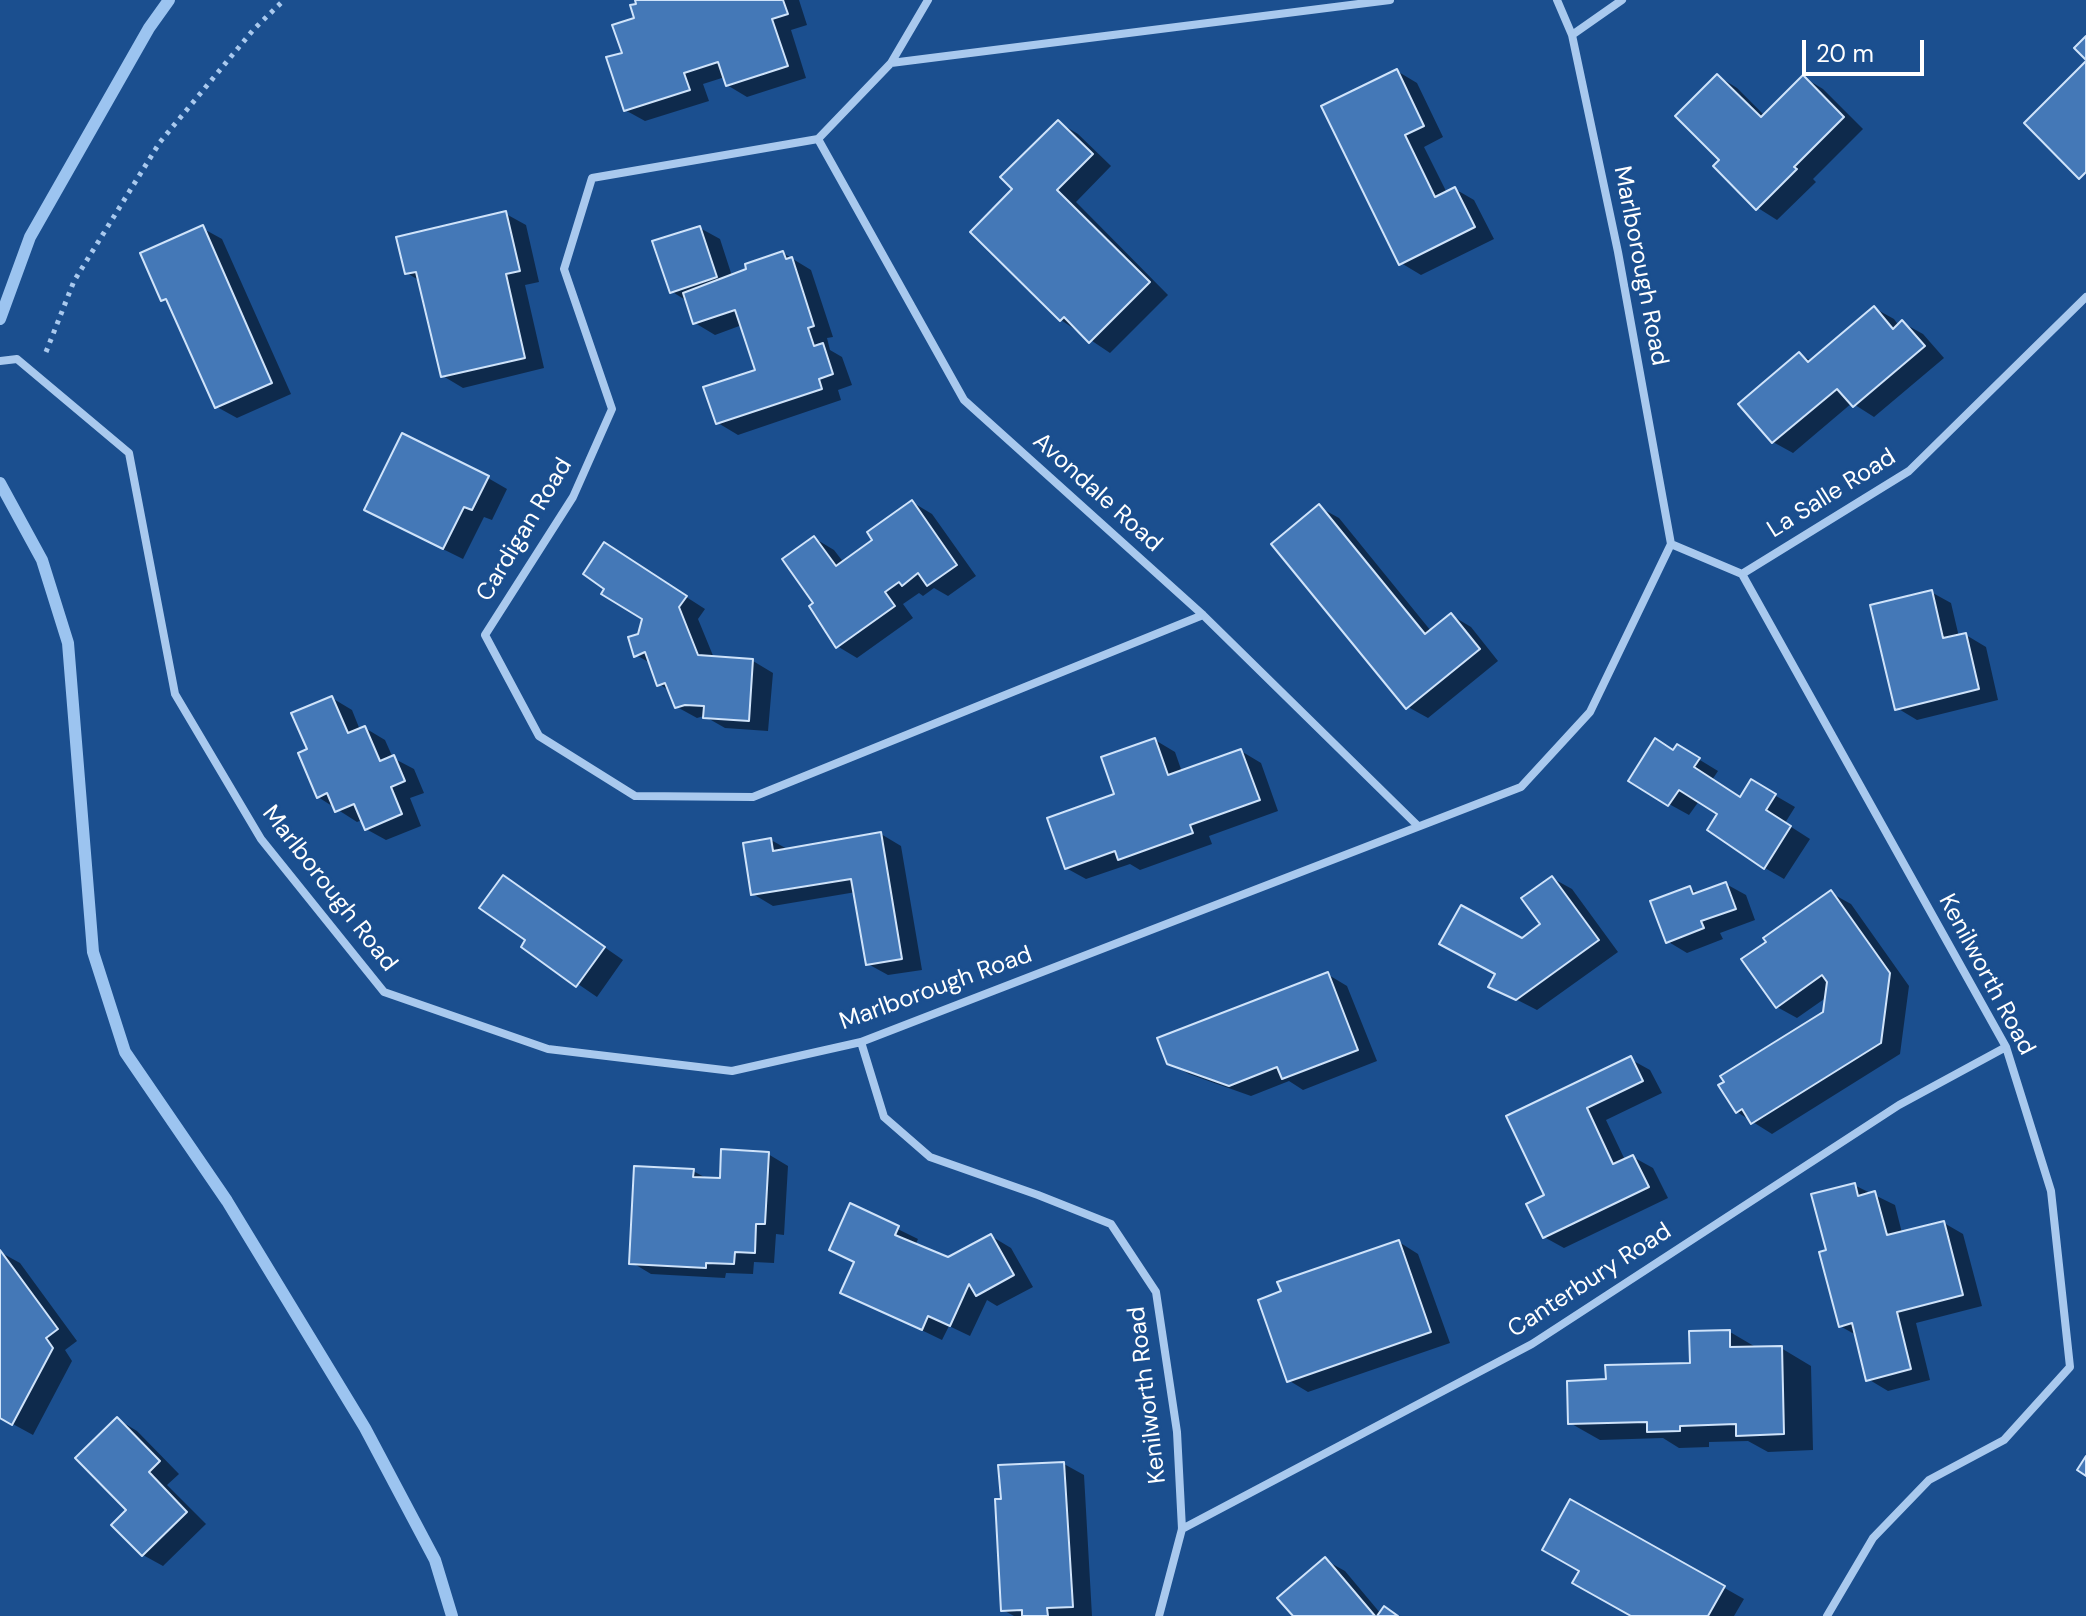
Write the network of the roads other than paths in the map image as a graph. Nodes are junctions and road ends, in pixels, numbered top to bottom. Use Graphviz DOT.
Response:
graph roads {
  1 [pos="928,0"];
  2 [pos="1390,0"];
  3 [pos="1557,0"];
  4 [pos="1622,0"];
  5 [pos="1572,35"];
  6 [pos="891,63"];
  7 [pos="818,139"];
  8 [pos="2086,297"];
  9 [pos="0,361"];
  10 [pos="1671,544"];
  11 [pos="1742,574"];
  12 [pos="1203,615"];
  13 [pos="1417,825"];
  14 [pos="861,1042"];
  15 [pos="2006,1047"];
  16 [pos="1182,1529"];
  17 [pos="1159,1616"];
  18 [pos="1827,1616"];
  1 -- 6 [label="street"];
  2 -- 6 [label="street"];
  3 -- 5 [label="street, Marlborough Road"];
  4 -- 5 [label="street"];
  5 -- 10 [label="street, Marlborough Road"];
  6 -- 7 [label="street"];
  7 -- 12 [label="street, Avondale Road"];
  7 -- 12 [label="street, Cardigan Road"];
  8 -- 11 [label="street, La Salle Road"];
  9 -- 14 [label="street, Marlborough Road"];
  10 -- 11 [label="street"];
  10 -- 13 [label="street, Marlborough Road"];
  11 -- 15 [label="street, Kenilworth Road"];
  12 -- 13 [label="street, Avondale Road"];
  13 -- 14 [label="street, Marlborough Road"];
  14 -- 16 [label="street, Kenilworth Road"];
  15 -- 16 [label="street, Canterbury Road"];
  15 -- 18 [label="street, Kenilworth Road"];
  16 -- 17 [label="street, Kenilworth Road"];
}
